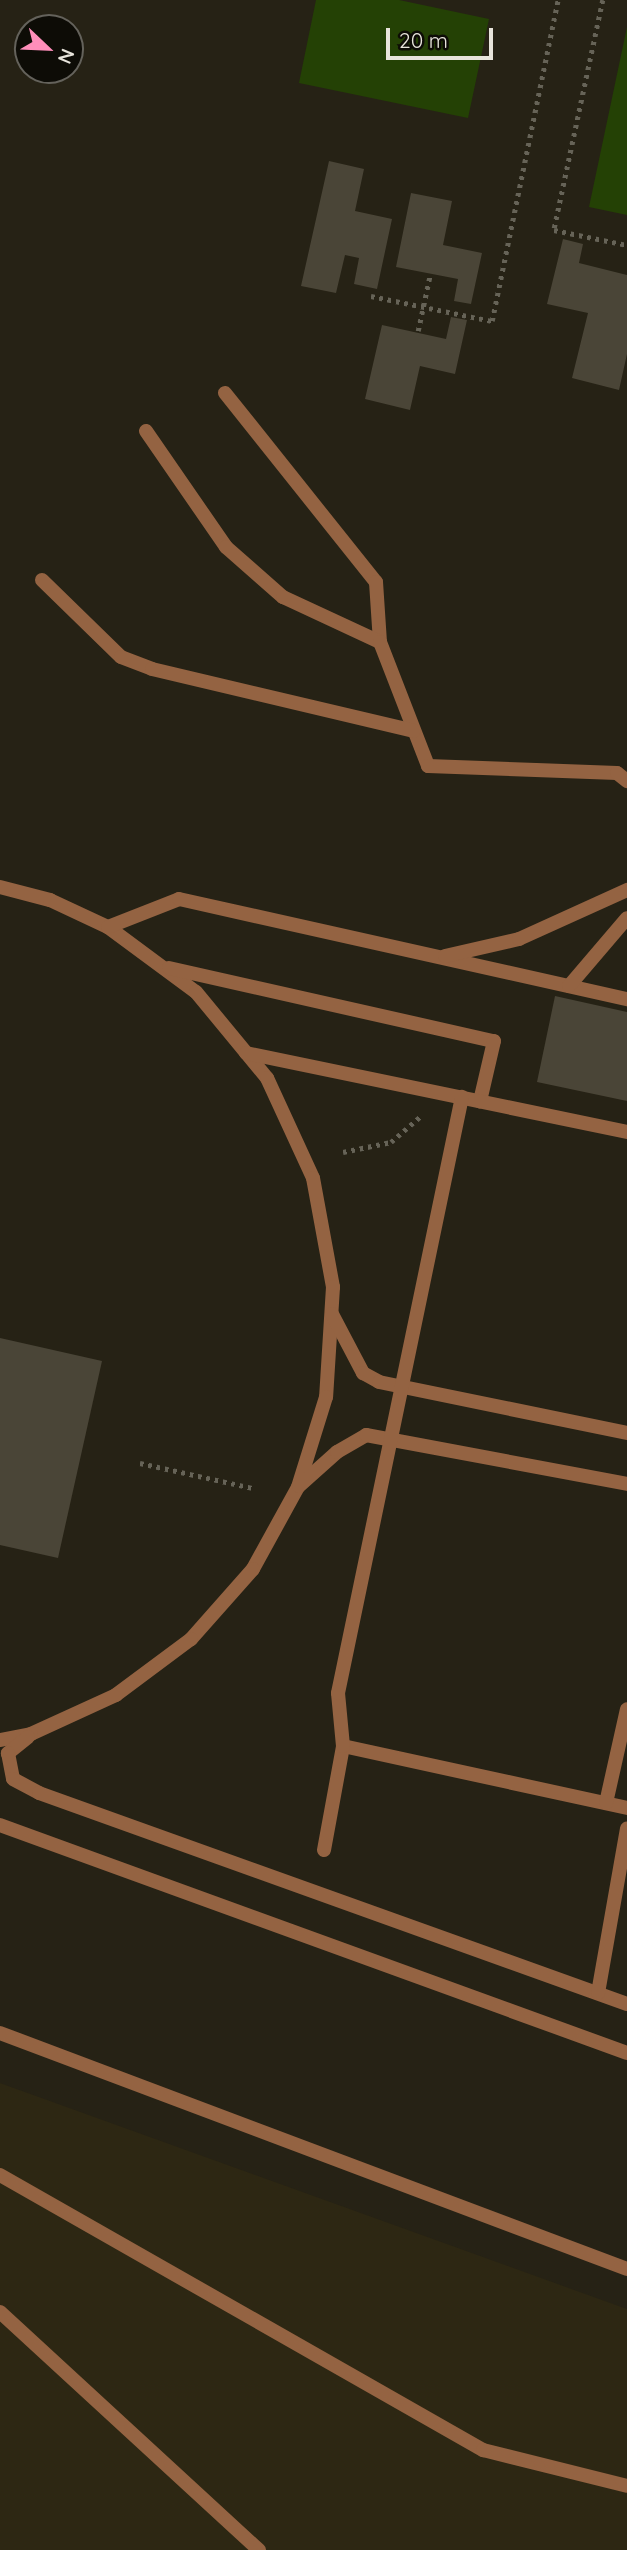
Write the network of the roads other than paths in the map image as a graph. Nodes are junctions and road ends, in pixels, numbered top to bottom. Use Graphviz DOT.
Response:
graph roads {
  1 [pos="225,394"];
  2 [pos="146,431"];
  3 [pos="42,580"];
  4 [pos="380,642"];
  5 [pos="414,731"];
  6 [pos="627,781"];
  7 [pos="0,887"];
  8 [pos="627,890"];
  9 [pos="627,918"];
  10 [pos="108,927"];
  11 [pos="440,957"];
  12 [pos="162,967"];
  13 [pos="569,986"];
  14 [pos="627,999"];
  15 [pos="246,1053"];
  16 [pos="462,1097"];
  17 [pos="480,1101"];
  18 [pos="627,1132"];
  19 [pos="331,1312"];
  20 [pos="402,1387"];
  21 [pos="627,1433"];
  22 [pos="391,1438"];
  23 [pos="627,1484"];
  24 [pos="298,1487"];
  25 [pos="627,1709"];
  26 [pos="31,1734"];
  27 [pos="0,1740"];
  28 [pos="343,1746"];
  29 [pos="606,1803"];
  30 [pos="627,1808"];
  31 [pos="0,1825"];
  32 [pos="627,1829"];
  33 [pos="324,1850"];
  34 [pos="598,1993"];
  35 [pos="627,2004"];
  36 [pos="0,2033"];
  37 [pos="627,2053"];
  38 [pos="0,2175"];
  39 [pos="627,2269"];
  40 [pos="0,2312"];
  41 [pos="627,2486"];
  42 [pos="259,2550"];
  1 -- 4 [label="lane"];
  2 -- 4 [label="lane"];
  3 -- 5 [label="lane"];
  4 -- 5 [label="lane"];
  5 -- 6 [label="lane"];
  7 -- 10 [label="lane"];
  8 -- 11 [label="lane"];
  9 -- 13 [label="lane"];
  10 -- 11 [label="lane"];
  10 -- 12 [label="lane"];
  11 -- 13 [label="lane"];
  12 -- 15 [label="lane"];
  12 -- 17 [label="lane"];
  13 -- 14 [label="lane"];
  15 -- 16 [label="lane"];
  15 -- 19 [label="lane"];
  16 -- 17 [label="lane"];
  16 -- 20 [label="lane"];
  17 -- 18 [label="lane"];
  19 -- 20 [label="lane"];
  19 -- 24 [label="lane"];
  20 -- 21 [label="lane"];
  20 -- 22 [label="lane"];
  22 -- 23 [label="lane"];
  22 -- 24 [label="lane"];
  22 -- 28 [label="lane"];
  24 -- 26 [label="lane"];
  25 -- 29 [label="lane"];
  26 -- 27 [label="lane"];
  26 -- 34 [label="lane"];
  28 -- 29 [label="lane"];
  28 -- 33 [label="lane"];
  29 -- 30 [label="lane"];
  31 -- 37 [label="lane"];
  32 -- 34 [label="lane"];
  34 -- 35 [label="lane"];
  36 -- 39 [label="lane"];
  38 -- 41 [label="lane"];
  40 -- 42 [label="lane"];
}
